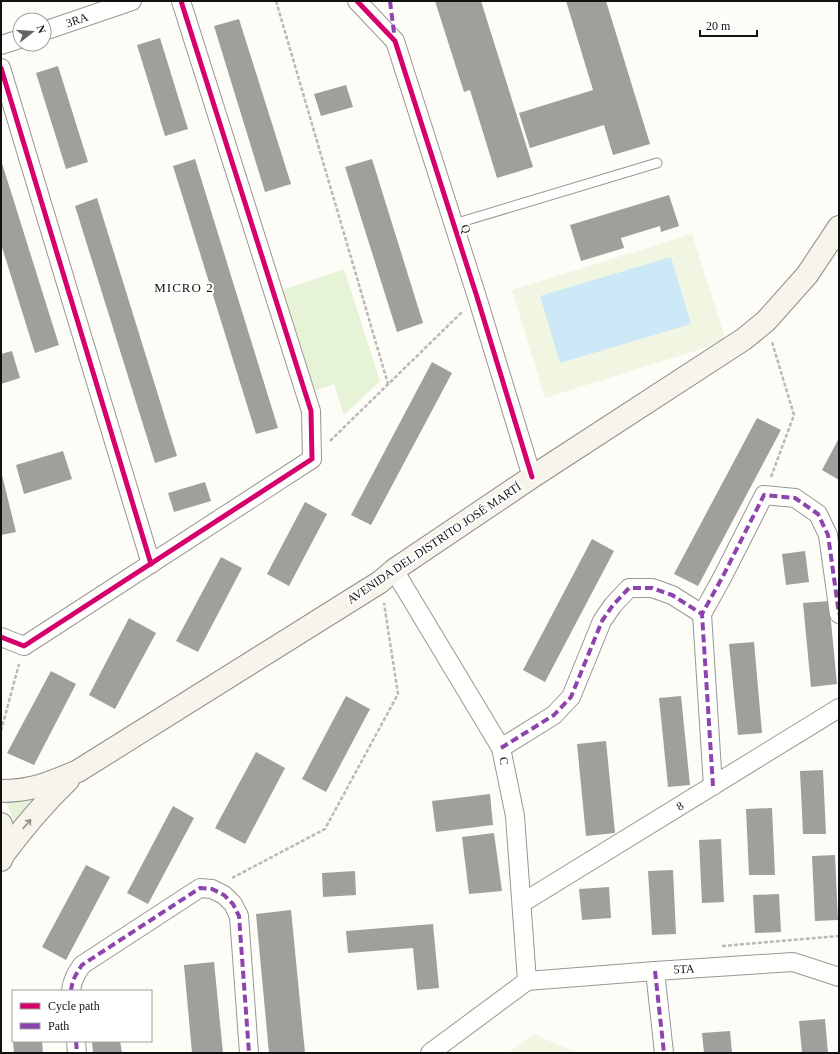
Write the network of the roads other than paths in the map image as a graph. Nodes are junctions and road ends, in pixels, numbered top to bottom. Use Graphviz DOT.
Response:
graph roads {
  1 [pos="132,1"];
  2 [pos="181,1"];
  3 [pos="357,1"];
  4 [pos="52,28"];
  5 [pos="12,42"];
  6 [pos="1,45"];
  7 [pos="1,68"];
  8 [pos="658,162"];
  9 [pos="454,224"];
  10 [pos="839,227"];
  11 [pos="532,477"];
  12 [pos="151,564"];
  13 [pos="387,576"];
  14 [pos="702,614"];
  15 [pos="839,614"];
  16 [pos="1,637"];
  17 [pos="839,708"];
  18 [pos="501,748"];
  19 [pos="78,771"];
  20 [pos="713,786"];
  21 [pos="1,791"];
  22 [pos="1,824"];
  23 [pos="2,858"];
  24 [pos="522,903"];
  25 [pos="655,971"];
  26 [pos="839,977"];
  27 [pos="527,981"];
  28 [pos="72,990"];
  29 [pos="76,1042"];
  30 [pos="77,1053"];
  31 [pos="250,1053"];
  32 [pos="430,1053"];
  33 [pos="664,1053"];
  1 -- 4 [label="street, 3RA"];
  2 -- 12 [label="street"];
  3 -- 9 [label="street, Q"];
  5 -- 6 [label="street"];
  7 -- 12 [label="street"];
  8 -- 9 [label="lane"];
  9 -- 11 [label="street, Q"];
  10 -- 11 [label="main road, AVENIDA DEL DISTRITO JOSÉ MARTÍ"];
  11 -- 13 [label="main road, AVENIDA DEL DISTRITO JOSÉ MARTÍ"];
  12 -- 16 [label="street"];
  13 -- 18 [label="street, C"];
  13 -- 19 [label="main road, AVENIDA DEL DISTRITO JOSÉ MARTÍ"];
  14 -- 15 [label="street"];
  14 -- 18 [label="street"];
  14 -- 20 [label="street"];
  17 -- 20 [label="street, 8"];
  18 -- 24 [label="street, C"];
  19 -- 21 [label="main road, AVENIDA DEL DISTRITO JOSÉ MARTÍ"];
  23 -- 19 [label="main road, AVENIDA DEL DISTRITO JOSÉ MARTÍ, one-way"];
  20 -- 24 [label="street, 8"];
  22 -- 23 [label="main road"];
  24 -- 27 [label="street, C"];
  25 -- 26 [label="street, 5TA"];
  25 -- 27 [label="street, 5TA"];
  25 -- 33 [label="street"];
  27 -- 32 [label="street"];
  28 -- 31 [label="street"];
  29 -- 30 [label="street"];
}
